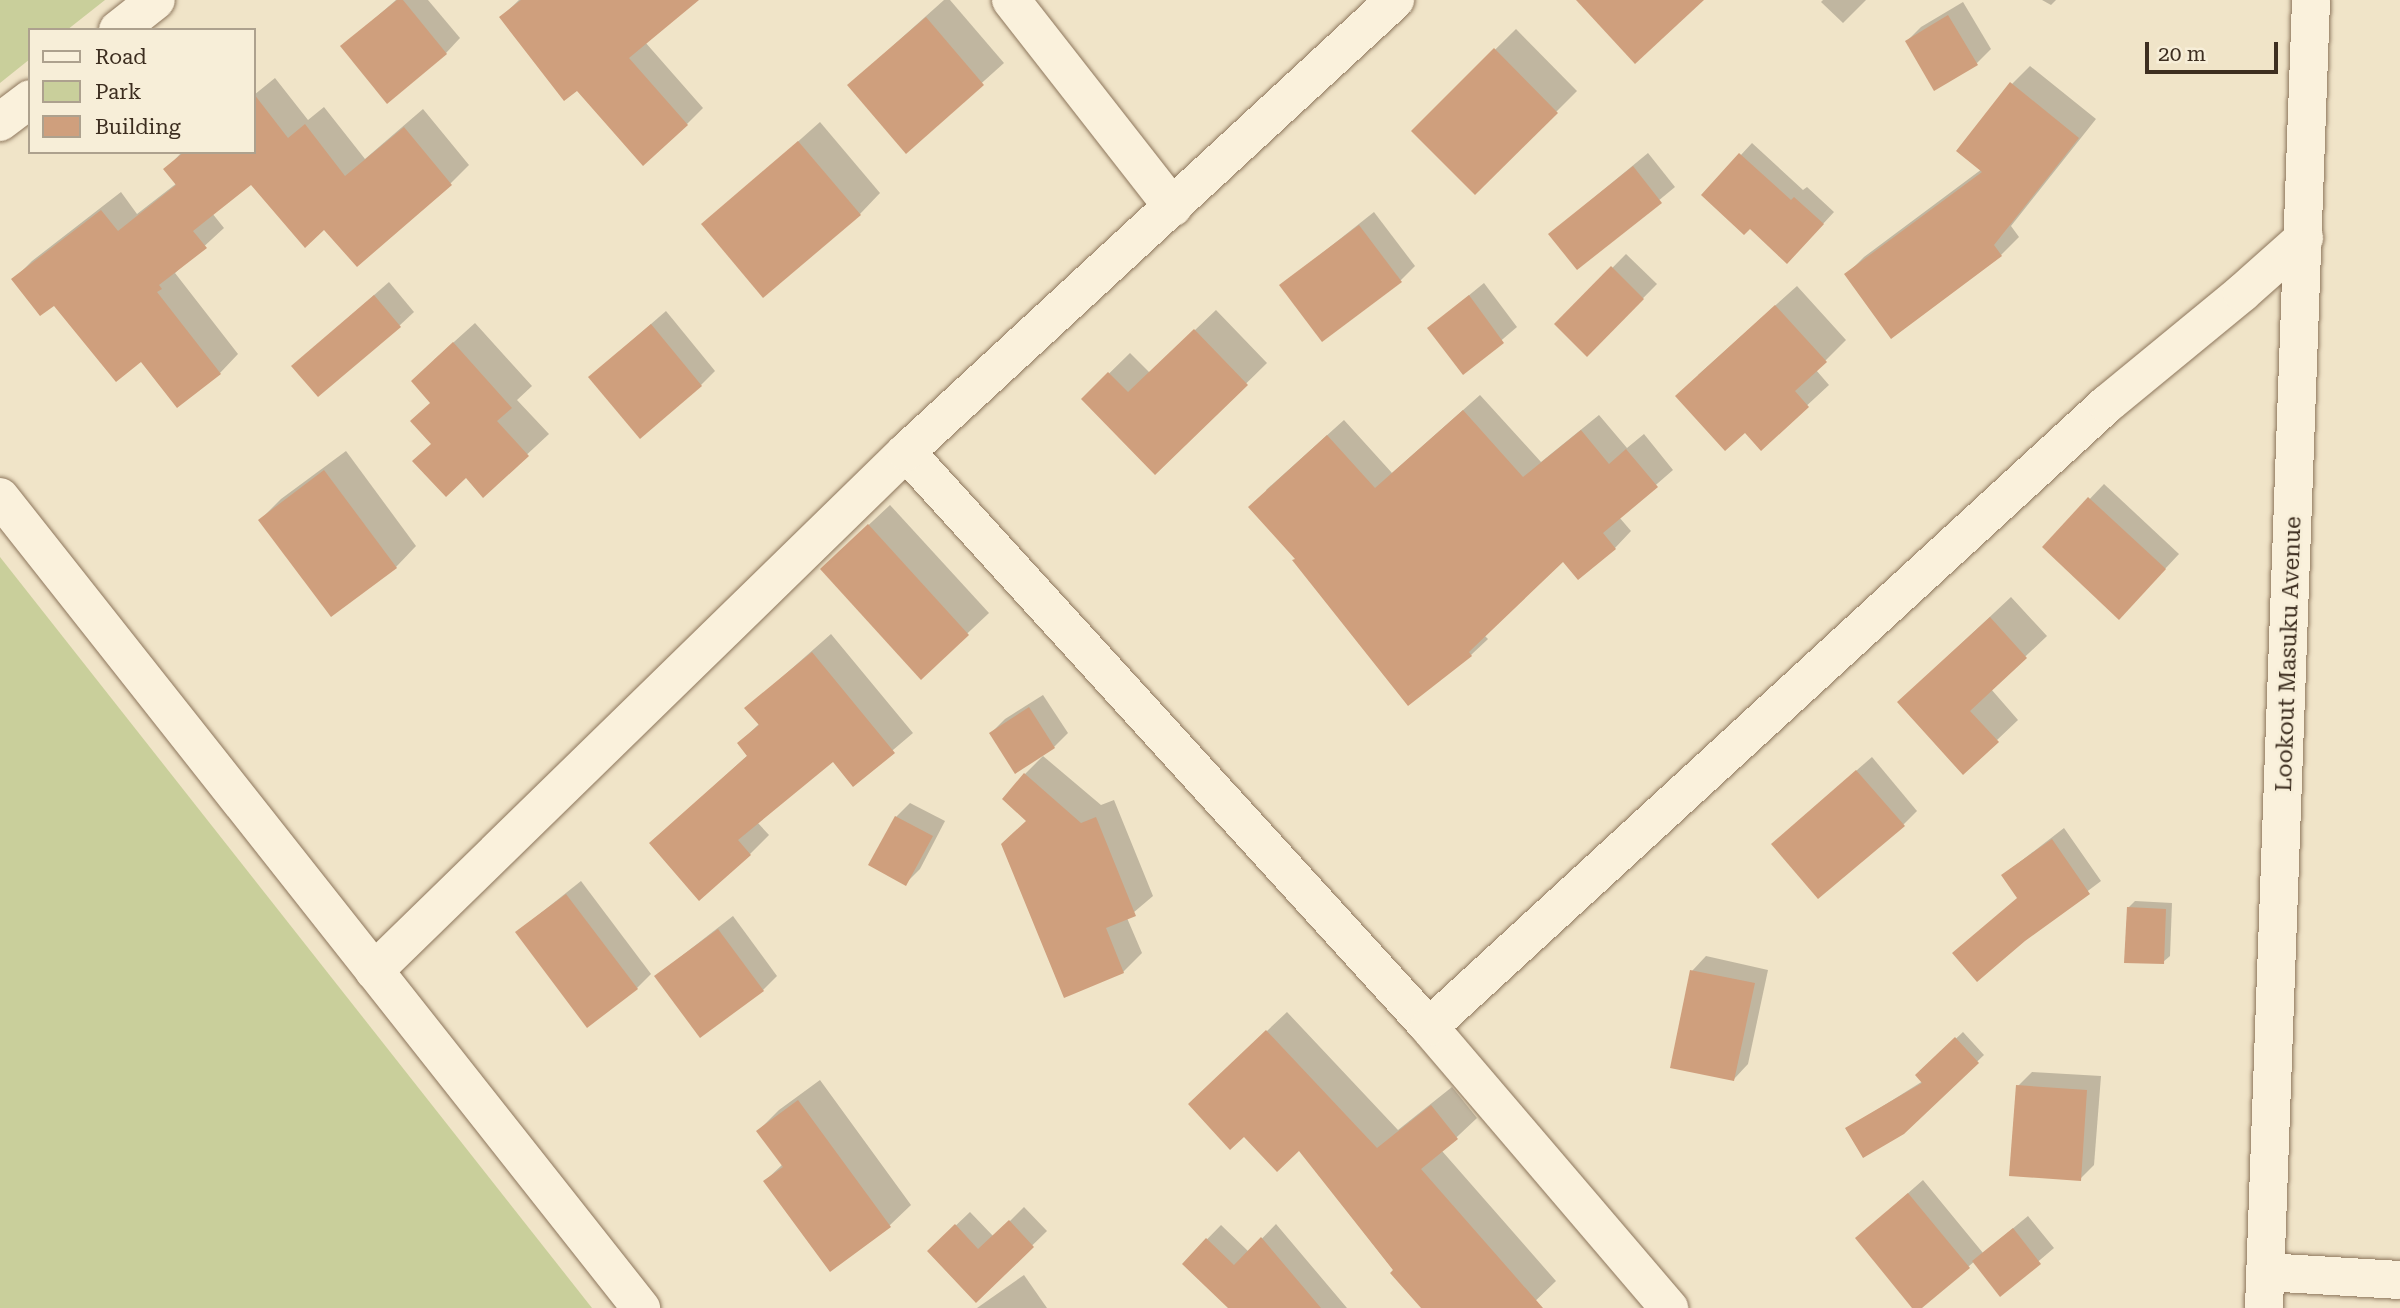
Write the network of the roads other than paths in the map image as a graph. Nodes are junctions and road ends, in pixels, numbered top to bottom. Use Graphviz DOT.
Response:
graph roads {
  1 [pos="156,0"];
  2 [pos="1012,0"];
  3 [pos="1395,0"];
  4 [pos="2311,0"];
  5 [pos="121,28"];
  6 [pos="28,101"];
  7 [pos="0,122"];
  8 [pos="1173,207"];
  9 [pos="2304,238"];
  10 [pos="906,452"];
  11 [pos="0,497"];
  12 [pos="374,971"];
  13 [pos="1429,1027"];
  14 [pos="2400,1280"];
  15 [pos="2265,1290"];
  16 [pos="641,1308"];
  17 [pos="1669,1308"];
  1 -- 5 [label="street"];
  2 -- 8 [label="street"];
  3 -- 8 [label="street"];
  4 -- 9 [label="street, Lookout Masuku Avenue"];
  6 -- 7 [label="street"];
  8 -- 10 [label="street"];
  9 -- 13 [label="street"];
  9 -- 15 [label="street, Lookout Masuku Avenue"];
  10 -- 12 [label="street"];
  10 -- 13 [label="street"];
  11 -- 12 [label="street"];
  12 -- 16 [label="street"];
  13 -- 17 [label="street"];
  14 -- 15 [label="street"];
}
